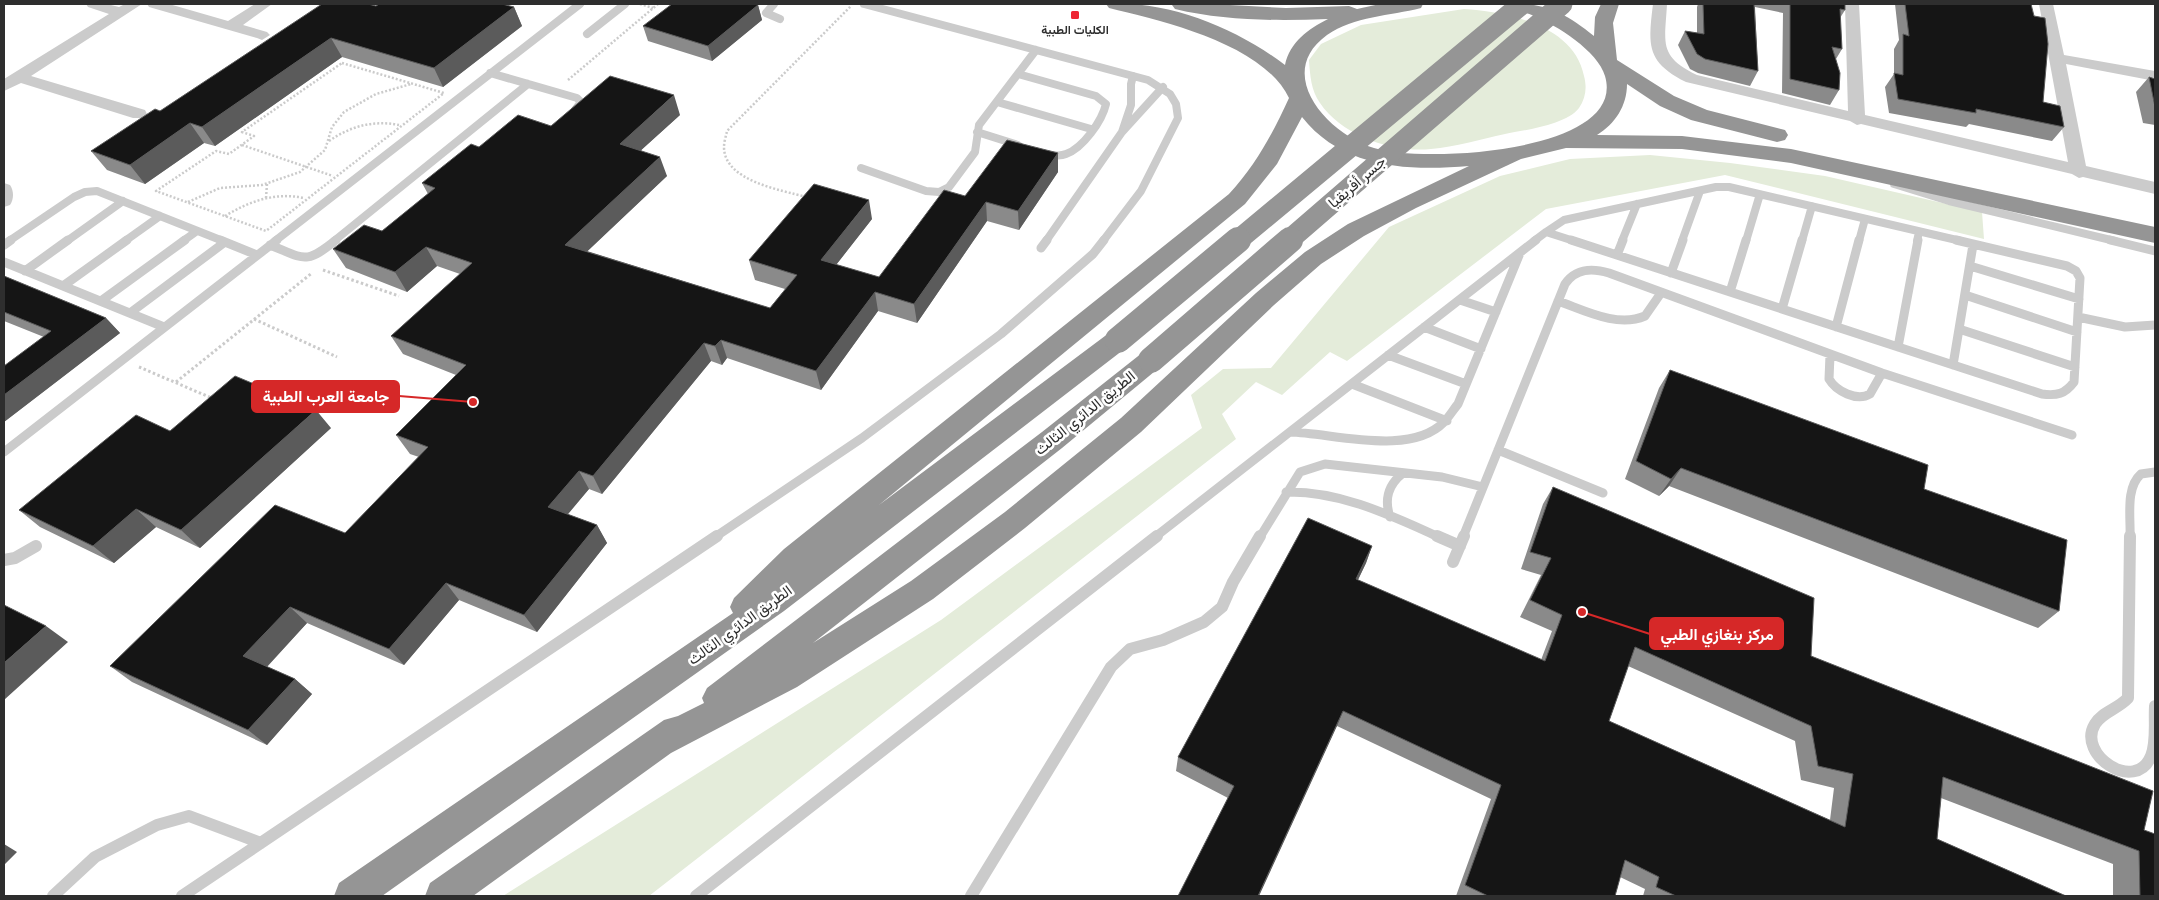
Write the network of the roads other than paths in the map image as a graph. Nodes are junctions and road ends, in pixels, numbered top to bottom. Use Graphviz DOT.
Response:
graph roads {
  1 [pos="93,4"];
  2 [pos="135,4"];
  3 [pos="154,4"];
  4 [pos="265,4"];
  5 [pos="580,4"];
  6 [pos="625,4"];
  7 [pos="774,4"];
  8 [pos="864,4"];
  9 [pos="1116,4"];
  10 [pos="1174,4"];
  11 [pos="1414,4"];
  12 [pos="1516,4"];
  13 [pos="1522,4"];
  14 [pos="1562,4"];
  15 [pos="1610,4"];
  16 [pos="1660,4"];
  17 [pos="1852,4"];
  18 [pos="2046,4"];
  19 [pos="886,7"];
  20 [pos="1368,11"];
  21 [pos="120,13"];
  22 [pos="780,19"];
  23 [pos="230,26"];
  24 [pos="587,34"];
  25 [pos="262,36"];
  26 [pos="1036,50"];
  27 [pos="2057,58"];
  28 [pos="1610,62"];
  29 [pos="490,73"];
  30 [pos="1018,74"];
  31 [pos="1133,76"];
  32 [pos="2155,76"];
  33 [pos="19,77"];
  34 [pos="528,84"];
  35 [pos="4,86"];
  36 [pos="1163,87"];
  37 [pos="1297,90"];
  38 [pos="997,102"];
  39 [pos="139,114"];
  40 [pos="566,117"];
  41 [pos="1857,120"];
  42 [pos="1091,129"];
  43 [pos="976,132"];
  44 [pos="1122,132"];
  45 [pos="1556,145"];
  46 [pos="1022,147"];
  47 [pos="1518,152"];
  48 [pos="1041,153"];
  49 [pos="861,168"];
  50 [pos="1868,172"];
  51 [pos="2079,172"];
  52 [pos="2155,188"];
  53 [pos="4,189"];
  54 [pos="1700,191"];
  55 [pos="1760,194"];
  56 [pos="124,200"];
  57 [pos="4,201"];
  58 [pos="1637,204"];
  59 [pos="1812,206"];
  60 [pos="160,216"];
  61 [pos="2155,217"];
  62 [pos="1865,219"];
  63 [pos="197,231"];
  64 [pos="1546,232"];
  65 [pos="1919,232"];
  66 [pos="2155,235"];
  67 [pos="225,242"];
  68 [pos="4,245"];
  69 [pos="270,245"];
  70 [pos="1973,245"];
  71 [pos="1042,248"];
  72 [pos="2155,251"];
  73 [pos="1520,252"];
  74 [pos="257,255"];
  75 [pos="1617,255"];
  76 [pos="4,262"];
  77 [pos="1970,266"];
  78 [pos="25,270"];
  79 [pos="1671,273"];
  80 [pos="63,286"];
  81 [pos="1730,292"];
  82 [pos="1661,293"];
  83 [pos="1964,295"];
  84 [pos="2079,299"];
  85 [pos="1460,300"];
  86 [pos="1558,301"];
  87 [pos="101,302"];
  88 [pos="1782,309"];
  89 [pos="1496,312"];
  90 [pos="130,314"];
  91 [pos="2078,317"];
  92 [pos="2155,325"];
  93 [pos="164,327"];
  94 [pos="1424,327"];
  95 [pos="1836,327"];
  96 [pos="1959,329"];
  97 [pos="2077,332"];
  98 [pos="1118,340"];
  99 [pos="1898,347"];
  100 [pos="1481,349"];
  101 [pos="1388,355"];
  102 [pos="1830,355"];
  103 [pos="1151,360"];
  104 [pos="1953,365"];
  105 [pos="2075,367"];
  106 [pos="1882,373"];
  107 [pos="1352,384"];
  108 [pos="1466,384"];
  109 [pos="1447,421"];
  110 [pos="1290,432"];
  111 [pos="2072,435"];
  112 [pos="6,448"];
  113 [pos="1498,450"];
  114 [pos="2155,472"];
  115 [pos="1402,473"];
  116 [pos="1483,487"];
  117 [pos="1286,492"];
  118 [pos="1603,493"];
  119 [pos="1390,517"];
  120 [pos="36,546"];
  121 [pos="1460,546"];
  122 [pos="4,560"];
  123 [pos="1454,562"];
  124 [pos="708,648"];
  125 [pos="2155,706"];
  126 [pos="661,742"];
  127 [pos="262,843"];
  128 [pos="53,896"];
  129 [pos="182,896"];
  130 [pos="352,896"];
  131 [pos="443,896"];
  132 [pos="696,896"];
  133 [pos="971,896"];
  1 -- 21 [label="street"];
  2 -- 21 [label="street"];
  3 -- 23 [label="street"];
  4 -- 23 [label="street"];
  5 -- 29 [label="lane"];
  6 -- 24 [label="lane"];
  7 -- 22 [label="lane"];
  8 -- 19 [label="lane"];
  9 -- 37 [label="highway"];
  10 -- 20 [label="highway"];
  11 -- 20 [label="highway"];
  12 -- 28 [label="highway"];
  13 -- 98 [label="highway, جسر أفريقيا, bridge"];
  14 -- 103 [label="highway, جسر أفريقيا, bridge"];
  15 -- 28 [label="highway"];
  16 -- 41 [label="street"];
  17 -- 41 [label="street"];
  18 -- 27 [label="street"];
  19 -- 26 [label="lane"];
  20 -- 37 [label="highway"];
  21 -- 33 [label="street"];
  23 -- 25 [label="street"];
  26 -- 30 [label="lane"];
  26 -- 31 [label="lane"];
  27 -- 32 [label="street"];
  27 -- 51 [label="street"];
  28 -- 45 [label="highway"];
  28 -- 61 [label="highway"];
  29 -- 34 [label="lane"];
  29 -- 69 [label="lane"];
  30 -- 38 [label="lane"];
  30 -- 42 [label="lane"];
  31 -- 36 [label="lane"];
  31 -- 44 [label="lane"];
  33 -- 35 [label="street"];
  33 -- 39 [label="street"];
  34 -- 40 [label="lane"];
  34 -- 69 [label="lane"];
  36 -- 44 [label="lane"];
  36 -- 127 [label="lane"];
  37 -- 47 [label="highway"];
  37 -- 124 [label="highway"];
  38 -- 42 [label="lane"];
  38 -- 43 [label="lane"];
  41 -- 51 [label="street"];
  42 -- 48 [label="lane"];
  43 -- 46 [label="lane"];
  43 -- 49 [label="lane"];
  44 -- 71 [label="lane"];
  45 -- 47 [label="highway"];
  45 -- 50 [label="highway"];
  47 -- 126 [label="highway"];
  50 -- 66 [label="highway"];
  50 -- 72 [label="lane"];
  51 -- 52 [label="street"];
  53 -- 57 [label="street"];
  54 -- 55 [label="lane"];
  54 -- 58 [label="lane"];
  54 -- 79 [label="lane"];
  55 -- 59 [label="lane"];
  55 -- 81 [label="lane"];
  56 -- 60 [label="lane"];
  56 -- 68 [label="lane"];
  56 -- 78 [label="lane"];
  58 -- 64 [label="lane"];
  58 -- 75 [label="lane"];
  59 -- 62 [label="lane"];
  59 -- 88 [label="lane"];
  60 -- 63 [label="lane"];
  60 -- 80 [label="lane"];
  62 -- 65 [label="lane"];
  62 -- 95 [label="lane"];
  63 -- 67 [label="lane"];
  63 -- 87 [label="lane"];
  64 -- 73 [label="lane"];
  64 -- 75 [label="lane"];
  65 -- 70 [label="lane"];
  65 -- 99 [label="lane"];
  67 -- 74 [label="lane"];
  67 -- 90 [label="lane"];
  69 -- 74 [label="lane"];
  70 -- 77 [label="lane"];
  70 -- 84 [label="lane"];
  73 -- 85 [label="lane"];
  73 -- 89 [label="lane"];
  74 -- 93 [label="lane"];
  75 -- 79 [label="lane"];
  76 -- 78 [label="lane"];
  77 -- 83 [label="lane"];
  77 -- 84 [label="lane"];
  78 -- 80 [label="lane"];
  79 -- 81 [label="lane"];
  80 -- 87 [label="lane"];
  81 -- 88 [label="lane"];
  82 -- 86 [label="lane"];
  82 -- 86 [label="lane"];
  82 -- 102 [label="lane"];
  83 -- 96 [label="lane"];
  83 -- 97 [label="lane"];
  84 -- 91 [label="lane"];
  85 -- 89 [label="lane"];
  85 -- 94 [label="lane"];
  86 -- 113 [label="lane"];
  87 -- 90 [label="lane"];
  88 -- 95 [label="lane"];
  89 -- 100 [label="lane"];
  90 -- 93 [label="lane"];
  91 -- 92 [label="lane"];
  91 -- 97 [label="lane"];
  93 -- 112 [label="lane"];
  94 -- 100 [label="lane"];
  94 -- 101 [label="lane"];
  95 -- 99 [label="lane"];
  96 -- 104 [label="lane"];
  96 -- 105 [label="lane"];
  97 -- 105 [label="lane"];
  98 -- 124 [label="highway, الطريق الدائري الثالث"];
  99 -- 104 [label="lane"];
  100 -- 108 [label="lane"];
  101 -- 107 [label="lane"];
  101 -- 108 [label="lane"];
  102 -- 106 [label="lane"];
  102 -- 106 [label="lane"];
  103 -- 126 [label="highway, الطريق الدائري الثالث"];
  104 -- 105 [label="lane"];
  106 -- 111 [label="lane"];
  107 -- 109 [label="lane"];
  107 -- 110 [label="lane"];
  108 -- 109 [label="lane"];
  109 -- 110 [label="lane"];
  110 -- 132 [label="lane"];
  113 -- 116 [label="lane"];
  113 -- 118 [label="lane"];
  114 -- 125 [label="lane"];
  115 -- 116 [label="lane"];
  115 -- 117 [label="lane"];
  115 -- 119 [label="lane"];
  116 -- 121 [label="lane"];
  117 -- 119 [label="lane"];
  117 -- 133 [label="lane"];
  119 -- 121 [label="lane"];
  120 -- 122 [label="lane"];
  121 -- 123 [label="lane"];
  124 -- 130 [label="highway, الطريق الدائري الثالث"];
  126 -- 131 [label="highway, الطريق الدائري الثالث"];
  127 -- 128 [label="lane"];
  127 -- 129 [label="lane"];
}
